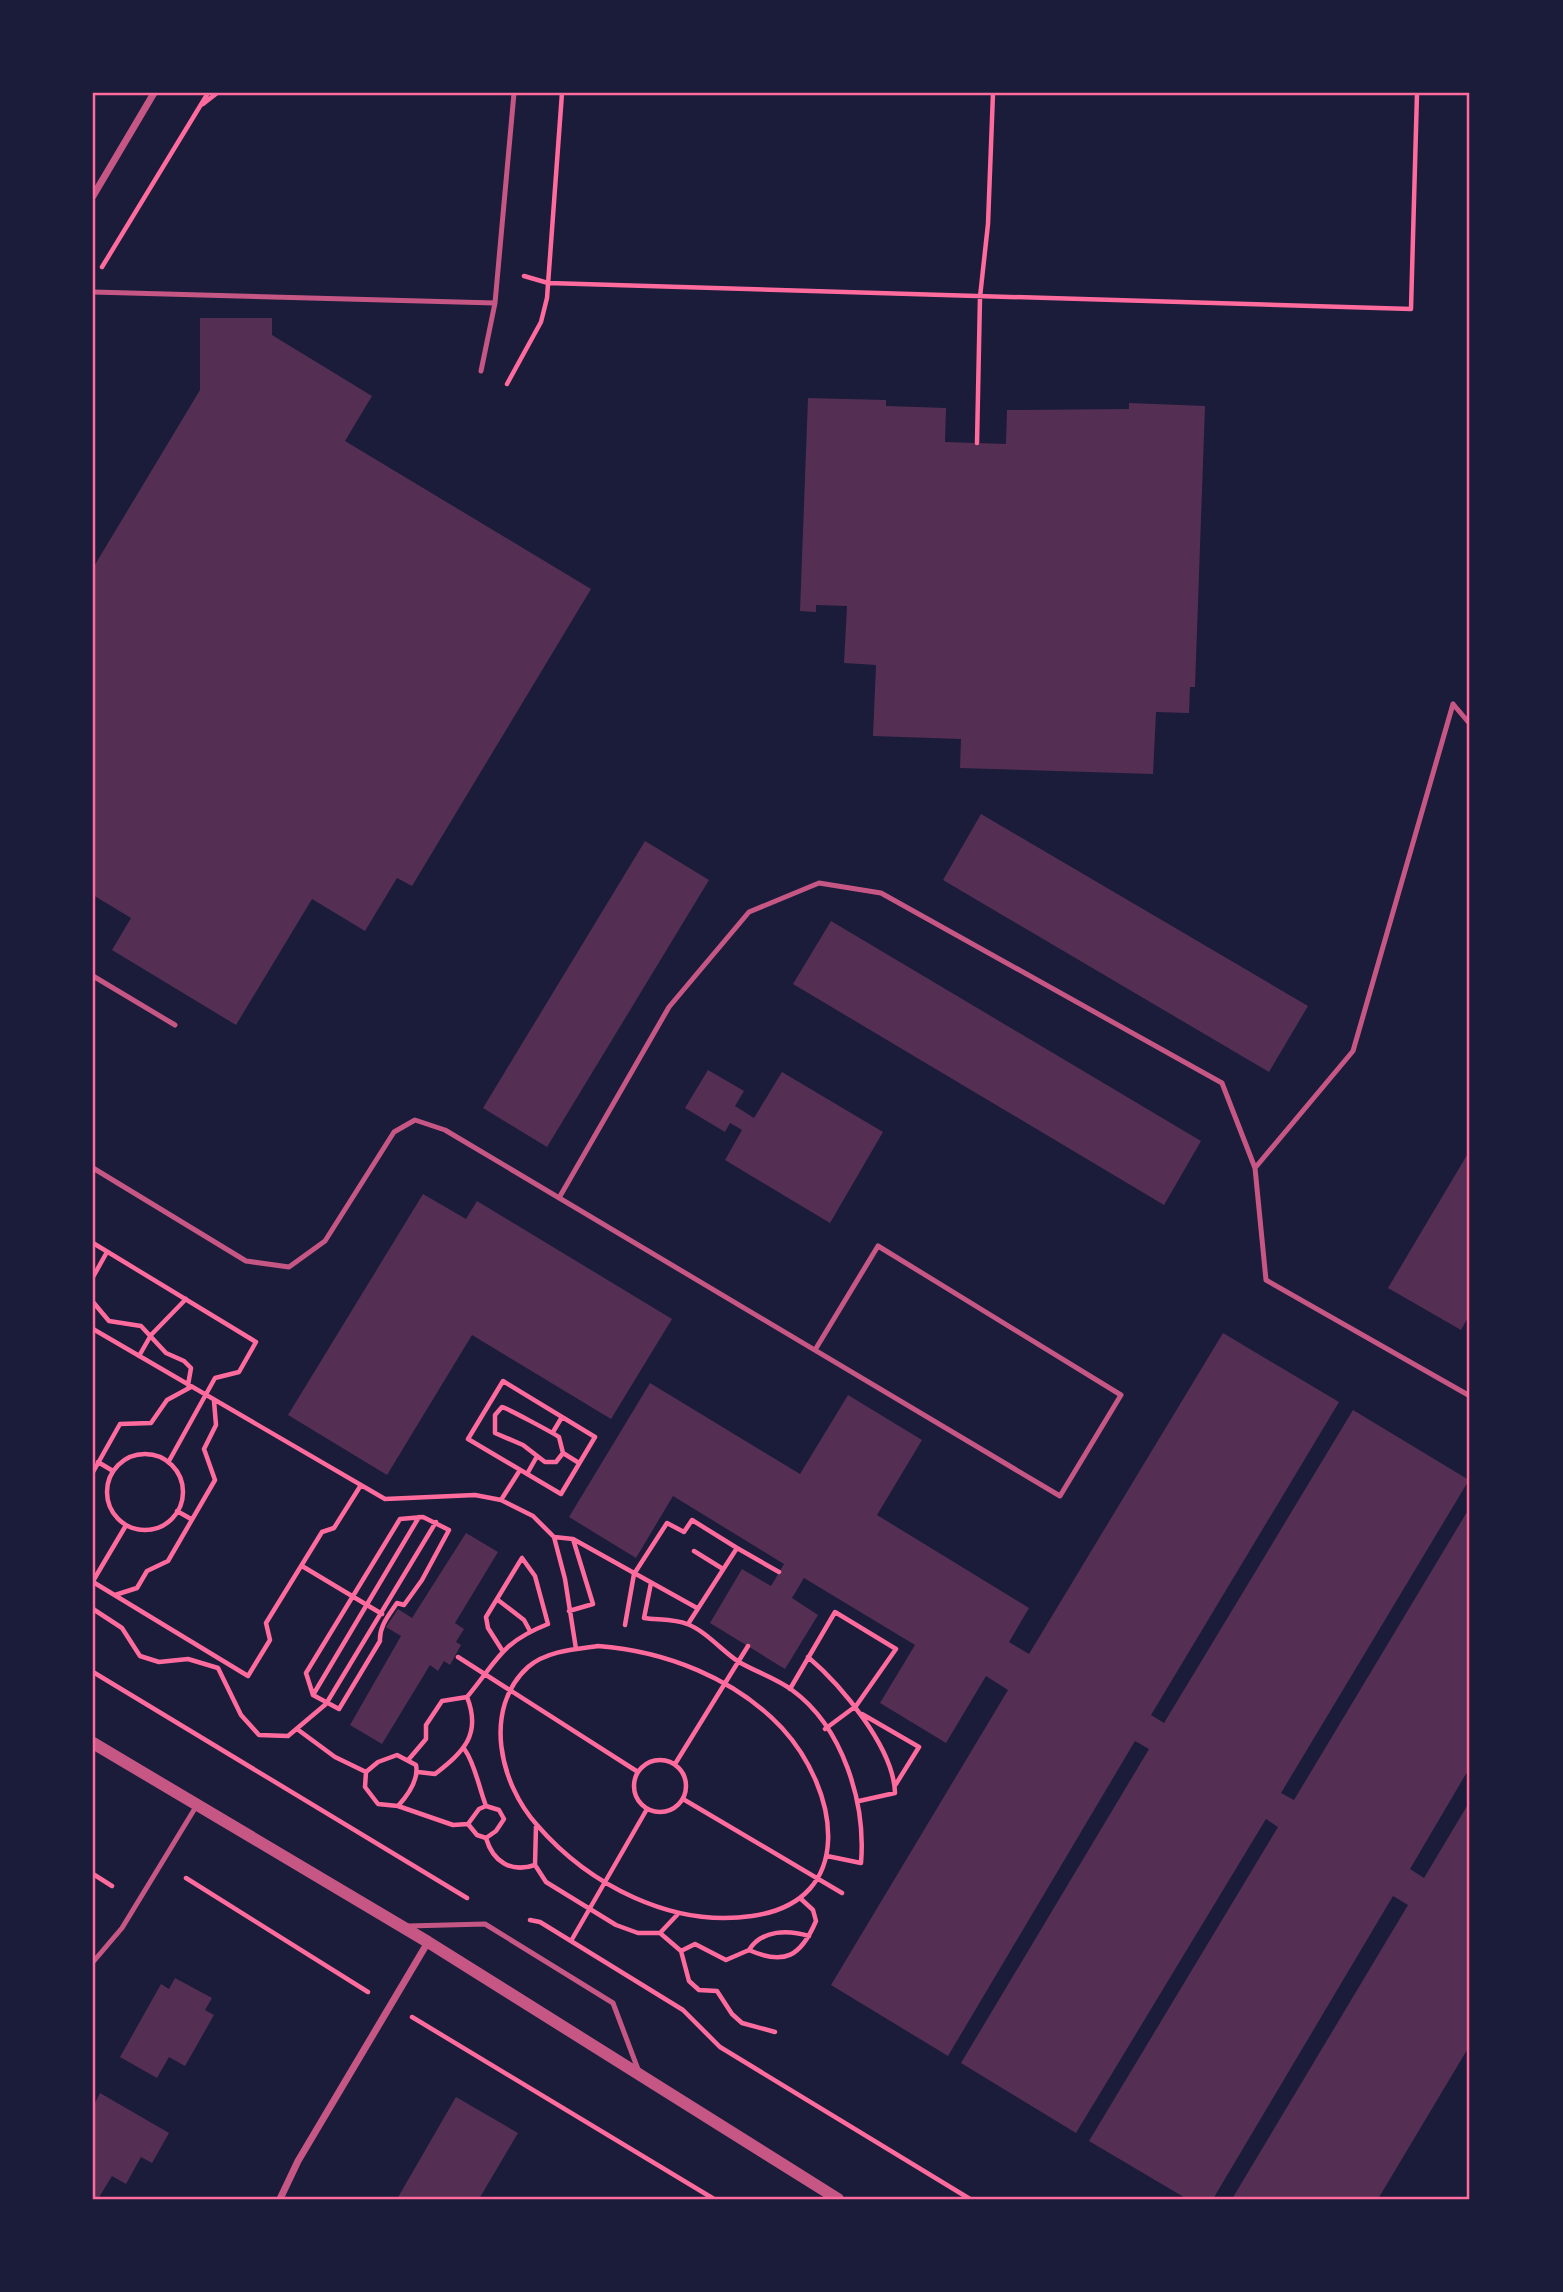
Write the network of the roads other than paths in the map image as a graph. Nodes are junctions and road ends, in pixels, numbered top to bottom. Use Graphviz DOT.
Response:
graph roads {
  1 [pos="154,93"];
  2 [pos="514,93"];
  3 [pos="93,196"];
  4 [pos="93,292"];
  5 [pos="495,303"];
  6 [pos="481,371"];
  7 [pos="1470,724"];
  8 [pos="93,976"];
  9 [pos="175,1025"];
  10 [pos="93,1168"];
  11 [pos="1255,1168"];
  12 [pos="559,1198"];
  13 [pos="815,1350"];
  14 [pos="1470,1396"];
  15 [pos="93,1743"];
  16 [pos="197,1805"];
  17 [pos="402,1926"];
  18 [pos="428,1942"];
  19 [pos="93,1962"];
  20 [pos="640,2075"];
  21 [pos="279,2199"];
  22 [pos="838,2199"];
  1 -- 3 [label="street"];
  2 -- 5 [label="lane"];
  4 -- 5 [label="lane"];
  5 -- 6 [label="lane"];
  7 -- 11 [label="lane"];
  8 -- 9 [label="lane"];
  10 -- 12 [label="lane"];
  11 -- 12 [label="lane"];
  11 -- 14 [label="lane"];
  12 -- 13 [label="lane"];
  13 -- 13 [label="lane"];
  15 -- 16 [label="street"];
  16 -- 17 [label="street"];
  16 -- 19 [label="lane"];
  17 -- 18 [label="street"];
  17 -- 20 [label="lane"];
  18 -- 20 [label="street"];
  18 -- 21 [label="street"];
  20 -- 22 [label="street"];
}
